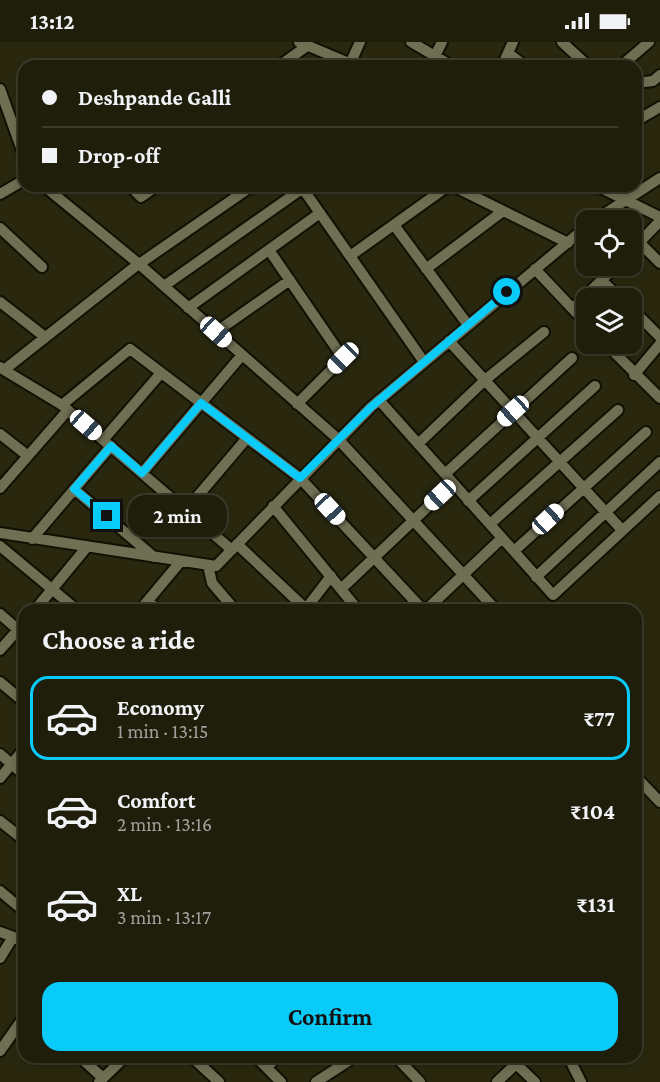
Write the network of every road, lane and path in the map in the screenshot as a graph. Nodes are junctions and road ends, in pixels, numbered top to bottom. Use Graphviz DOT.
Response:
graph roads {
  1 [pos="360,42"];
  2 [pos="411,42"];
  3 [pos="442,42"];
  4 [pos="513,42"];
  5 [pos="562,42"];
  6 [pos="649,42"];
  7 [pos="303,44"];
  8 [pos="508,53"];
  9 [pos="286,60"];
  10 [pos="341,60"];
  11 [pos="355,60"];
  12 [pos="432,60"];
  13 [pos="433,60"];
  14 [pos="505,60"];
  15 [pos="517,60"];
  16 [pos="578,60"];
  17 [pos="628,60"];
  18 [pos="660,75"];
  19 [pos="642,82"];
  20 [pos="0,89"];
  21 [pos="660,107"];
  22 [pos="10,117"];
  23 [pos="642,118"];
  24 [pos="0,123"];
  25 [pos="18,139"];
  26 [pos="660,178"];
  27 [pos="18,184"];
  28 [pos="642,188"];
  29 [pos="51,192"];
  30 [pos="136,192"];
  31 [pos="148,192"];
  32 [pos="243,192"];
  33 [pos="295,192"];
  34 [pos="305,192"];
  35 [pos="440,192"];
  36 [pos="465,192"];
  37 [pos="609,192"];
  38 [pos="621,192"];
  39 [pos="635,192"];
  40 [pos="0,194"];
  41 [pos="622,199"];
  42 [pos="608,210"];
  43 [pos="503,211"];
  44 [pos="320,213"];
  45 [pos="660,219"];
  46 [pos="394,225"];
  47 [pos="0,228"];
  48 [pos="576,236"];
  49 [pos="642,238"];
  50 [pos="568,243"];
  51 [pos="269,250"];
  52 [pos="642,251"];
  53 [pos="350,256"];
  54 [pos="660,263"];
  55 [pos="139,264"];
  56 [pos="42,267"];
  57 [pos="426,269"];
  58 [pos="535,269"];
  59 [pos="605,276"];
  60 [pos="290,280"];
  61 [pos="601,280"];
  62 [pos="164,286"];
  63 [pos="609,288"];
  64 [pos="0,302"];
  65 [pos="188,308"];
  66 [pos="573,308"];
  67 [pos="576,311"];
  68 [pos="642,322"];
  69 [pos="468,325"];
  70 [pos="216,332"];
  71 [pos="544,332"];
  72 [pos="45,337"];
  73 [pos="449,341"];
  74 [pos="659,344"];
  75 [pos="615,354"];
  76 [pos="242,355"];
  77 [pos="572,358"];
  78 [pos="424,362"];
  79 [pos="2,369"];
  80 [pos="161,373"];
  81 [pos="634,375"];
  82 [pos="485,380"];
  83 [pos="595,386"];
  84 [pos="660,398"];
  85 [pos="379,400"];
  86 [pos="201,403"];
  87 [pos="297,404"];
  88 [pos="65,407"];
  89 [pos="618,410"];
  90 [pos="513,411"];
  91 [pos="646,432"];
  92 [pos="0,434"];
  93 [pos="247,438"];
  94 [pos="538,438"];
  95 [pos="338,439"];
  96 [pos="107,443"];
  97 [pos="418,444"];
  98 [pos="28,456"];
  99 [pos="559,461"];
  100 [pos="660,462"];
  101 [pos="142,473"];
  102 [pos="445,474"];
  103 [pos="300,478"];
  104 [pos="453,483"];
  105 [pos="582,487"];
  106 [pos="0,488"];
  107 [pos="74,489"];
  108 [pos="660,496"];
  109 [pos="468,501"];
  110 [pos="273,506"];
  111 [pos="186,510"];
  112 [pos="606,513"];
  113 [pos="413,520"];
  114 [pos="490,524"];
  115 [pos="621,530"];
  116 [pos="0,533"];
  117 [pos="502,538"];
  118 [pos="32,539"];
  119 [pos="0,546"];
  120 [pos="234,547"];
  121 [pos="86,548"];
  122 [pos="514,551"];
  123 [pos="374,557"];
  124 [pos="155,558"];
  125 [pos="181,561"];
  126 [pos="212,566"];
  127 [pos="465,574"];
  128 [pos="331,576"];
  129 [pos="536,577"];
  130 [pos="341,589"];
  131 [pos="52,590"];
  132 [pos="148,601"];
  133 [pos="39,604"];
  134 [pos="70,604"];
  135 [pos="145,604"];
  136 [pos="151,604"];
  137 [pos="230,604"];
  138 [pos="299,604"];
  139 [pos="310,604"];
  140 [pos="353,604"];
  141 [pos="419,604"];
  142 [pos="432,604"];
  143 [pos="491,604"];
  144 [pos="0,614"];
  145 [pos="18,626"];
  146 [pos="18,633"];
  147 [pos="0,650"];
  148 [pos="0,682"];
  149 [pos="18,697"];
  150 [pos="0,754"];
  151 [pos="18,756"];
  152 [pos="11,764"];
  153 [pos="18,770"];
  154 [pos="0,778"];
  155 [pos="642,783"];
  156 [pos="660,802"];
  157 [pos="0,821"];
  158 [pos="18,835"];
  159 [pos="0,891"];
  160 [pos="18,906"];
  161 [pos="0,932"];
  162 [pos="18,939"];
  163 [pos="18,940"];
  164 [pos="0,958"];
  165 [pos="18,1026"];
  166 [pos="0,1051"];
  167 [pos="86,1063"];
  168 [pos="119,1063"];
  169 [pos="198,1063"];
  170 [pos="263,1063"];
  171 [pos="271,1063"];
  172 [pos="344,1063"];
  173 [pos="402,1063"];
  174 [pos="511,1063"];
  175 [pos="516,1063"];
  176 [pos="572,1063"];
  177 [pos="267,1067"];
  178 [pos="101,1080"];
  179 [pos="219,1082"];
  180 [pos="281,1082"];
  181 [pos="316,1082"];
  182 [pos="420,1082"];
  183 [pos="497,1082"];
  184 [pos="535,1082"];
  185 [pos="582,1082"];
  1 -- 11 [label="street"];
  2 -- 12 [label="street"];
  3 -- 13 [label="street"];
  4 -- 8 [label="street"];
  5 -- 16 [label="street"];
  6 -- 17 [label="street"];
  7 -- 9 [label="street"];
  7 -- 10 [label="street"];
  8 -- 14 [label="street"];
  8 -- 15 [label="street"];
  18 -- 19 [label="street"];
  20 -- 22 [label="street"];
  21 -- 23 [label="street"];
  22 -- 24 [label="street"];
  22 -- 25 [label="street"];
  26 -- 28 [label="street"];
  27 -- 40 [label="street"];
  29 -- 55 [label="street"];
  30 -- 31 [label="street"];
  32 -- 55 [label="street"];
  33 -- 62 [label="street"];
  34 -- 44 [label="street"];
  35 -- 46 [label="street"];
  36 -- 43 [label="street"];
  37 -- 41 [label="street"];
  38 -- 41 [label="street"];
  39 -- 41 [label="street"];
  41 -- 42 [label="street"];
  41 -- 45 [label="street"];
  43 -- 50 [label="street"];
  43 -- 57 [label="street"];
  44 -- 51 [label="street"];
  44 -- 53 [label="street"];
  45 -- 49 [label="street"];
  46 -- 53 [label="street"];
  46 -- 57 [label="street"];
  47 -- 56 [label="street"];
  48 -- 50 [label="street"];
  50 -- 58 [label="street"];
  51 -- 60 [label="street"];
  51 -- 65 [label="street"];
  52 -- 54 [label="street"];
  53 -- 78 [label="street"];
  55 -- 62 [label="street"];
  55 -- 72 [label="street"];
  57 -- 69 [label="street"];
  58 -- 66 [label="street"];
  58 -- 69 [label="street"];
  59 -- 61 [label="street"];
  60 -- 70 [label="street"];
  60 -- 87 [label="street"];
  61 -- 63 [label="street"];
  61 -- 66 [label="street"];
  62 -- 65 [label="street"];
  64 -- 72 [label="street"];
  65 -- 70 [label="street"];
  66 -- 67 [label="street"];
  68 -- 74 [label="street"];
  69 -- 73 [label="street"];
  70 -- 76 [label="street"];
  71 -- 82 [label="street"];
  72 -- 79 [label="street"];
  73 -- 78 [label="street"];
  73 -- 82 [label="street"];
  74 -- 81 [label="street"];
  75 -- 81 [label="street"];
  76 -- 86 [label="street"];
  76 -- 87 [label="street"];
  77 -- 90 [label="street"];
  78 -- 85 [label="street"];
  79 -- 88 [label="street"];
  80 -- 86 [label="street"];
  80 -- 88 [label="street"];
  80 -- 96 [label="street"];
  81 -- 84 [label="street"];
  82 -- 90 [label="street"];
  82 -- 97 [label="street"];
  83 -- 94 [label="street"];
  85 -- 95 [label="street"];
  85 -- 97 [label="street"];
  86 -- 93 [label="street"];
  86 -- 101 [label="street"];
  87 -- 95 [label="street"];
  88 -- 96 [label="street"];
  88 -- 98 [label="street"];
  89 -- 99 [label="street"];
  90 -- 94 [label="street"];
  90 -- 102 [label="street"];
  91 -- 105 [label="street"];
  92 -- 98 [label="street"];
  93 -- 103 [label="street"];
  93 -- 111 [label="street"];
  94 -- 99 [label="street"];
  94 -- 109 [label="street"];
  95 -- 103 [label="street"];
  95 -- 113 [label="street"];
  96 -- 101 [label="street"];
  96 -- 107 [label="street"];
  97 -- 102 [label="street"];
  98 -- 106 [label="street"];
  99 -- 105 [label="street"];
  99 -- 114 [label="street"];
  100 -- 112 [label="street"];
  101 -- 111 [label="street"];
  102 -- 104 [label="street"];
  103 -- 110 [label="street"];
  103 -- 123 [label="street"];
  104 -- 109 [label="street"];
  104 -- 113 [label="street"];
  105 -- 112 [label="street"];
  105 -- 122 [label="street"];
  107 -- 118 [label="street"];
  107 -- 124 [label="street"];
  108 -- 115 [label="street"];
  109 -- 114 [label="street"];
  110 -- 120 [label="street"];
  110 -- 128 [label="street"];
  111 -- 120 [label="street"];
  112 -- 115 [label="street"];
  112 -- 129 [label="street"];
  113 -- 123 [label="street"];
  113 -- 127 [label="street"];
  114 -- 117 [label="street"];
  115 -- 129 [label="street"];
  116 -- 118 [label="street"];
  117 -- 122 [label="street"];
  117 -- 127 [label="street"];
  118 -- 121 [label="street"];
  119 -- 131 [label="street"];
  120 -- 126 [label="street"];
  120 -- 138 [label="street"];
  121 -- 124 [label="street"];
  121 -- 131 [label="street"];
  122 -- 129 [label="street"];
  123 -- 130 [label="street"];
  123 -- 141 [label="street"];
  124 -- 125 [label="street"];
  125 -- 126 [label="street"];
  125 -- 132 [label="street"];
  126 -- 137 [label="street"];
  127 -- 142 [label="street"];
  127 -- 143 [label="street"];
  128 -- 130 [label="street"];
  128 -- 139 [label="street"];
  130 -- 140 [label="street"];
  131 -- 133 [label="street"];
  131 -- 134 [label="street"];
  132 -- 135 [label="street"];
  132 -- 136 [label="street"];
  144 -- 145 [label="street"];
  146 -- 147 [label="street"];
  148 -- 149 [label="street"];
  150 -- 152 [label="street"];
  151 -- 152 [label="street"];
  152 -- 153 [label="street"];
  152 -- 154 [label="street"];
  155 -- 156 [label="street"];
  157 -- 158 [label="street"];
  159 -- 160 [label="street"];
  161 -- 162 [label="street"];
  163 -- 164 [label="street"];
  165 -- 166 [label="street"];
  167 -- 178 [label="street"];
  168 -- 178 [label="street"];
  169 -- 179 [label="street"];
  170 -- 177 [label="street"];
  171 -- 177 [label="street"];
  172 -- 181 [label="street"];
  173 -- 182 [label="street"];
  174 -- 183 [label="street"];
  175 -- 184 [label="street"];
  176 -- 185 [label="street"];
  177 -- 180 [label="street"];
}
